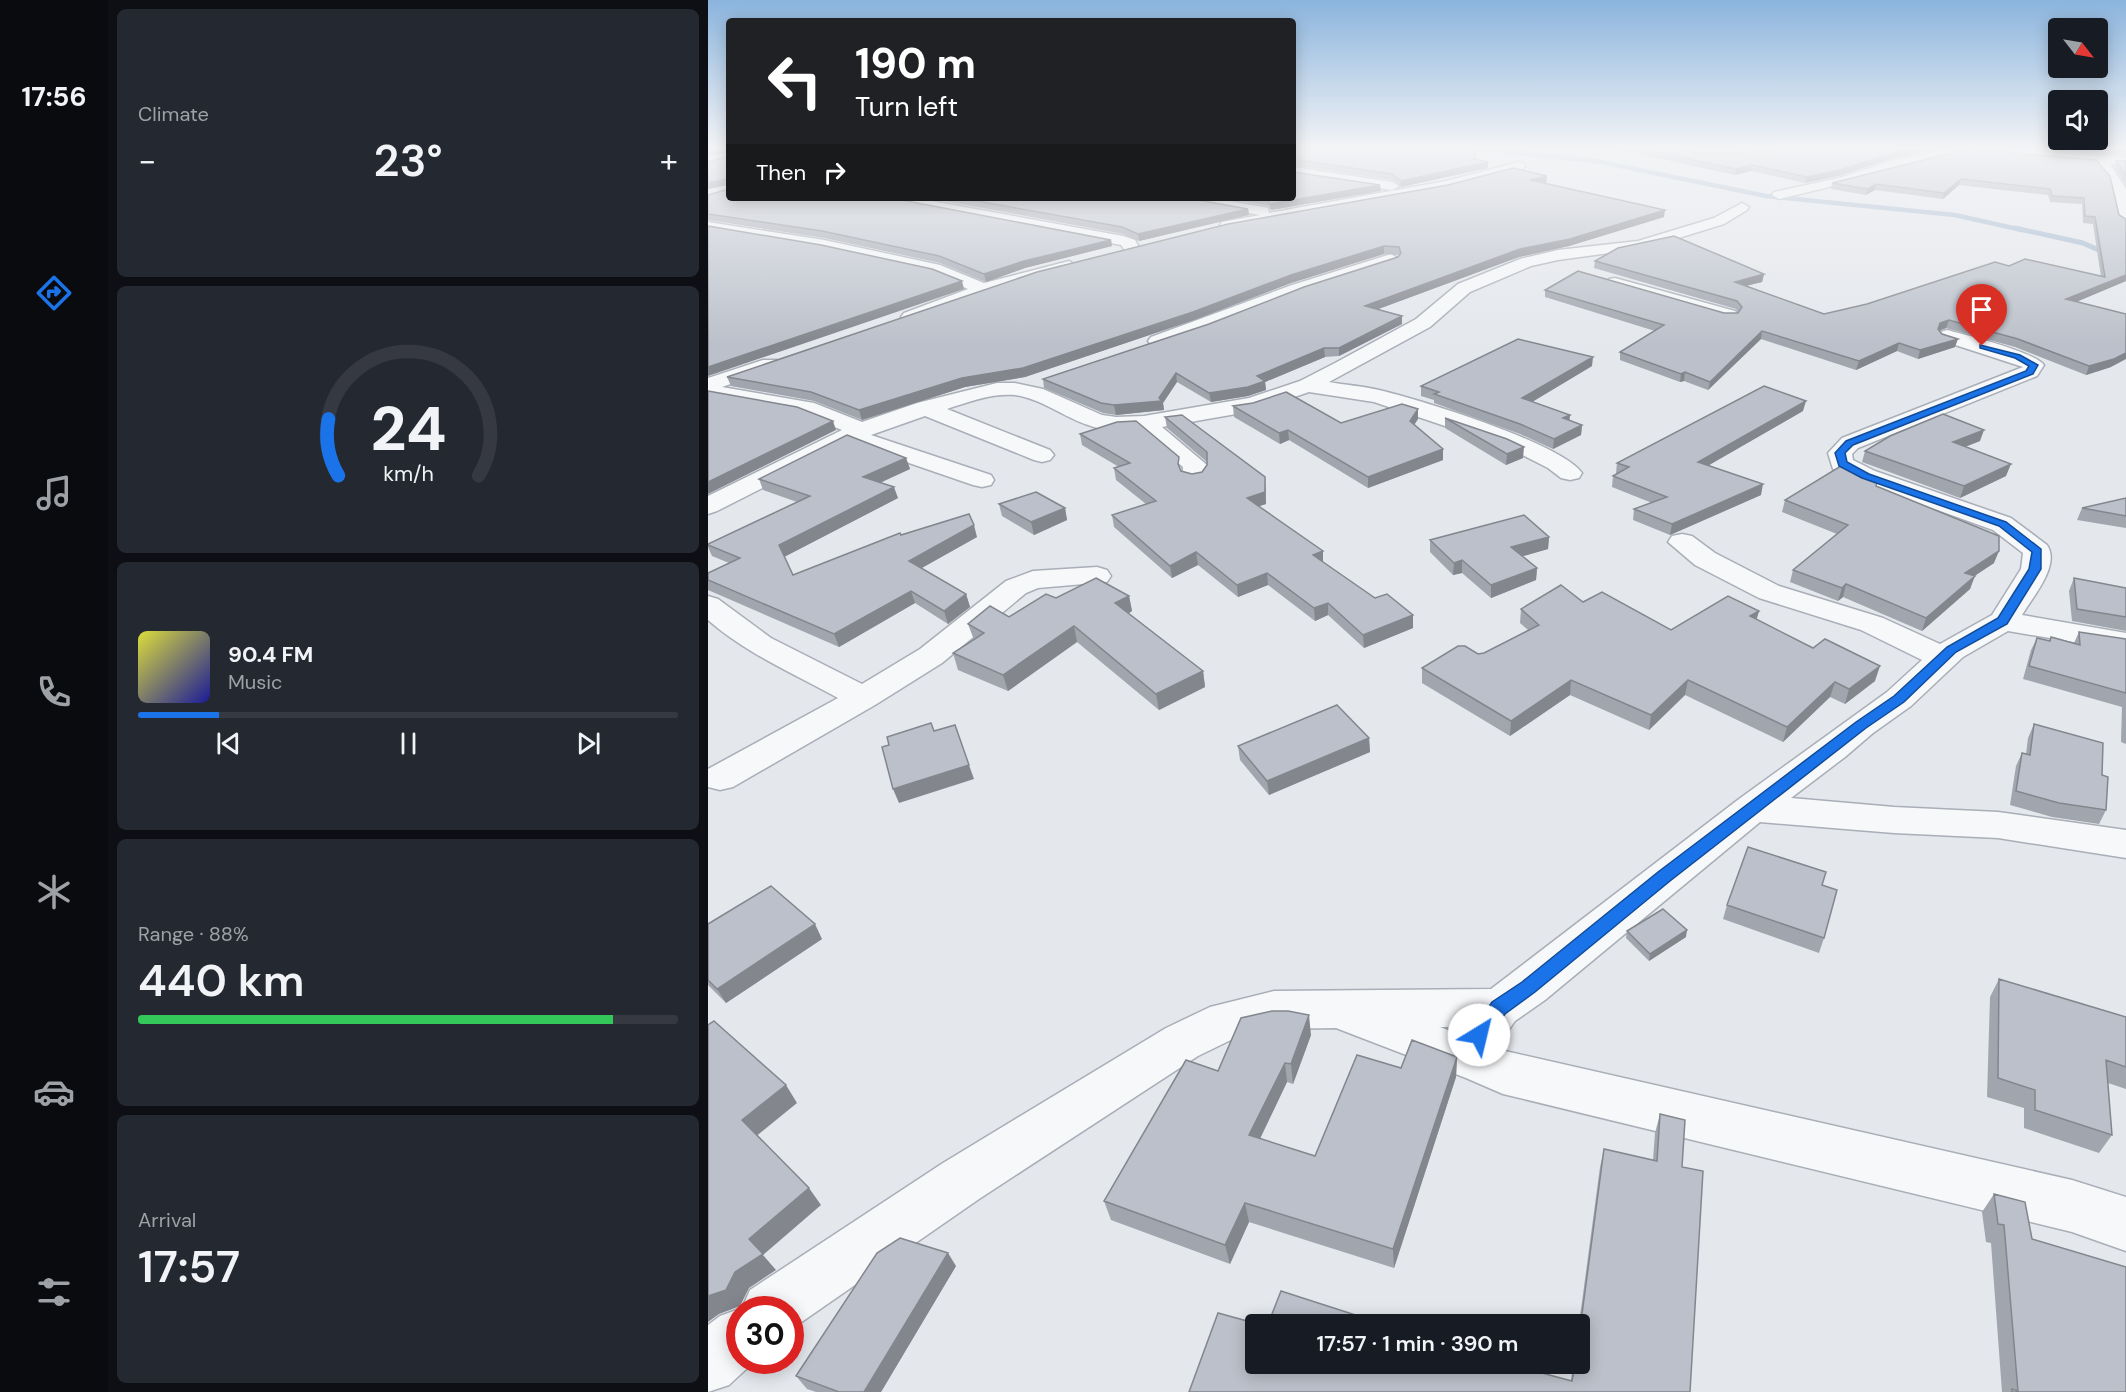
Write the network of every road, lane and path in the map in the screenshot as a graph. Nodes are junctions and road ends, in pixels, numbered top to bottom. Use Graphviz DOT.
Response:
graph roads {
  1 [pos="978,214"];
  2 [pos="1282,214"];
  3 [pos="1730,214"];
  4 [pos="713,230"];
  5 [pos="1207,230"];
  6 [pos="1153,244"];
  7 [pos="1132,249"];
  8 [pos="1109,256"];
  9 [pos="1539,258"];
  10 [pos="1391,259"];
  11 [pos="1087,262"];
  12 [pos="1573,270"];
  13 [pos="1602,279"];
  14 [pos="983,289"];
  15 [pos="1729,315"];
  16 [pos="894,323"];
  17 [pos="1947,336"];
  18 [pos="1138,348"];
  19 [pos="785,359"];
  20 [pos="1049,378"];
  21 [pos="708,385"];
  22 [pos="1307,385"];
  23 [pos="1016,390"];
  24 [pos="708,391"];
  25 [pos="925,408"];
  26 [pos="1144,423"];
  27 [pos="855,433"];
  28 [pos="1042,454"];
  29 [pos="1570,473"];
  30 [pos="1194,476"];
  31 [pos="982,480"];
  32 [pos="708,506"];
  33 [pos="1682,542"];
  34 [pos="1097,576"];
  35 [pos="708,605"];
  36 [pos="2003,621"];
  37 [pos="2126,642"];
  38 [pos="1943,658"];
  39 [pos="863,698"];
  40 [pos="720,778"];
  41 [pos="1752,808"];
  42 [pos="2126,844"];
  43 [pos="1499,1008"];
  44 [pos="1331,1009"];
  45 [pos="1484,1063"];
  46 [pos="2126,1224"];
  47 [pos="791,1296"];
  48 [pos="726,1348"];
  49 [pos="708,1364"];
  1 -- 7 [label="street"];
  2 -- 5 [label="street"];
  3 -- 9 [label="street"];
  4 -- 14 [label="street"];
  6 -- 7 [label="street"];
  7 -- 8 [label="street"];
  9 -- 12 [label="street"];
  9 -- 22 [label="street"];
  10 -- 18 [label="street"];
  11 -- 14 [label="street"];
  13 -- 15 [label="street"];
  14 -- 16 [label="street"];
  17 -- 36 [label="street"];
  19 -- 21 [label="street"];
  20 -- 23 [label="street"];
  22 -- 26 [label="street"];
  22 -- 29 [label="street"];
  23 -- 25 [label="street"];
  23 -- 26 [label="street"];
  24 -- 27 [label="street"];
  25 -- 27 [label="street"];
  25 -- 28 [label="street"];
  26 -- 30 [label="street"];
  27 -- 31 [label="street"];
  27 -- 32 [label="street"];
  33 -- 38 [label="street"];
  34 -- 39 [label="street"];
  35 -- 39 [label="street"];
  36 -- 37 [label="street"];
  36 -- 38 [label="street"];
  38 -- 41 [label="street"];
  39 -- 40 [label="street"];
  41 -- 42 [label="street"];
  41 -- 43 [label="street"];
  43 -- 44 [label="street"];
  43 -- 45 [label="street"];
  44 -- 45 [label="street"];
  44 -- 47 [label="street"];
  45 -- 46 [label="street"];
  48 -- 49 [label="street"];
}
